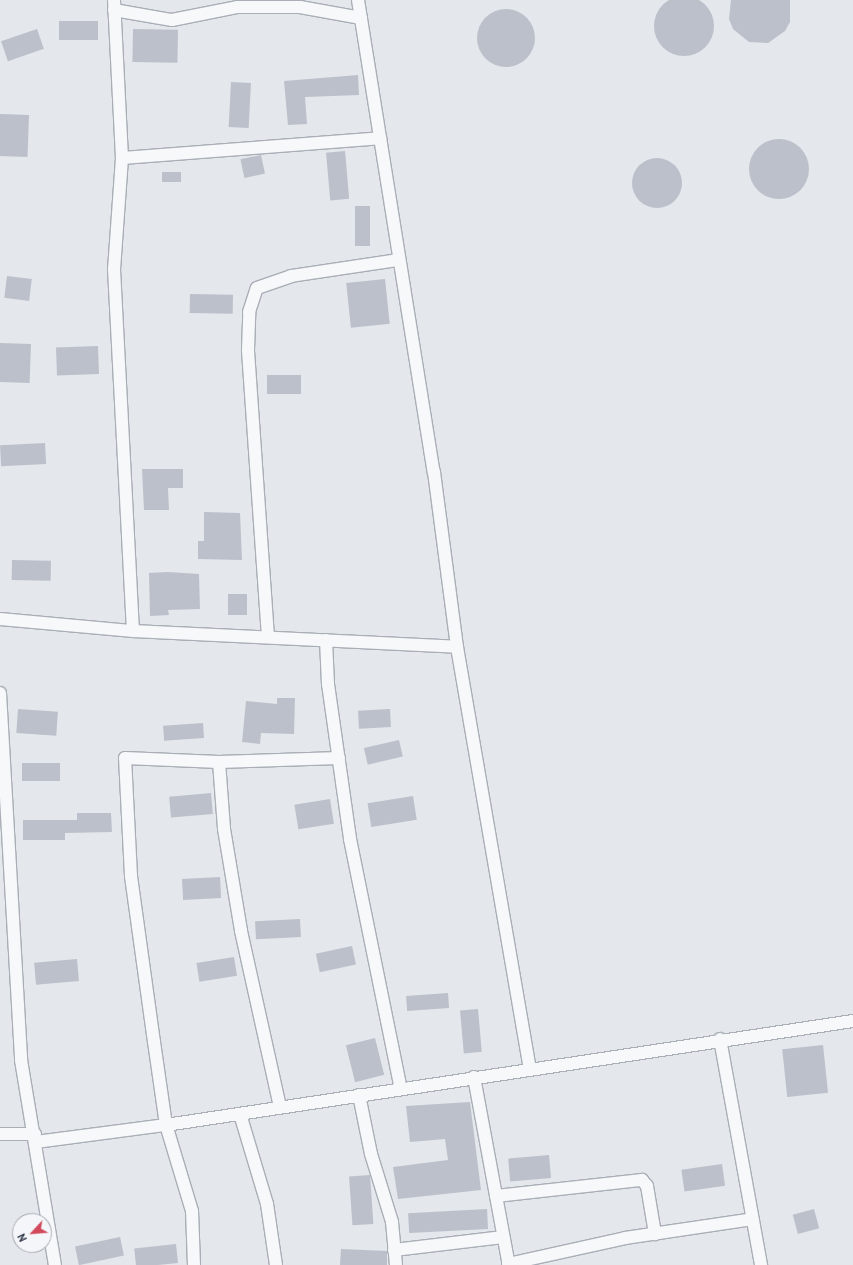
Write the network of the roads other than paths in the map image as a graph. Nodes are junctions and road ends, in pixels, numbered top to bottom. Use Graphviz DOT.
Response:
graph roads {
  1 [pos="358,0"];
  2 [pos="114,5"];
  3 [pos="361,18"];
  4 [pos="380,138"];
  5 [pos="122,158"];
  6 [pos="398,260"];
  7 [pos="0,619"];
  8 [pos="133,631"];
  9 [pos="268,637"];
  10 [pos="326,640"];
  11 [pos="457,647"];
  12 [pos="0,693"];
  13 [pos="339,758"];
  14 [pos="219,762"];
  15 [pos="853,1022"];
  16 [pos="720,1039"];
  17 [pos="530,1069"];
  18 [pos="474,1077"];
  19 [pos="401,1089"];
  20 [pos="359,1095"];
  21 [pos="280,1107"];
  22 [pos="240,1114"];
  23 [pos="166,1125"];
  24 [pos="0,1134"];
  25 [pos="35,1138"];
  26 [pos="496,1196"];
  27 [pos="753,1219"];
  28 [pos="655,1234"];
  29 [pos="503,1236"];
  30 [pos="394,1250"];
  31 [pos="509,1264"];
  32 [pos="55,1265"];
  33 [pos="194,1265"];
  34 [pos="276,1265"];
  35 [pos="396,1265"];
  36 [pos="761,1265"];
  1 -- 3 [label="street"];
  2 -- 3 [label="street"];
  2 -- 5 [label="street"];
  3 -- 4 [label="street"];
  4 -- 5 [label="street"];
  4 -- 6 [label="street"];
  5 -- 8 [label="street"];
  6 -- 9 [label="street"];
  6 -- 11 [label="street"];
  7 -- 8 [label="street"];
  8 -- 9 [label="street"];
  9 -- 10 [label="street"];
  10 -- 11 [label="street"];
  10 -- 13 [label="street"];
  11 -- 17 [label="street"];
  12 -- 25 [label="street"];
  13 -- 14 [label="street"];
  13 -- 19 [label="street"];
  14 -- 21 [label="street"];
  14 -- 23 [label="street"];
  15 -- 16 [label="street"];
  16 -- 17 [label="street"];
  16 -- 27 [label="street"];
  17 -- 18 [label="street"];
  18 -- 19 [label="street"];
  18 -- 26 [label="street"];
  19 -- 20 [label="street"];
  20 -- 21 [label="street"];
  20 -- 30 [label="street"];
  21 -- 22 [label="street"];
  22 -- 23 [label="street"];
  22 -- 34 [label="street"];
  23 -- 25 [label="street"];
  23 -- 33 [label="street"];
  24 -- 25 [label="street"];
  25 -- 32 [label="street"];
  26 -- 28 [label="street"];
  26 -- 29 [label="street"];
  27 -- 28 [label="street"];
  27 -- 36 [label="street"];
  28 -- 31 [label="street"];
  29 -- 30 [label="street"];
  29 -- 31 [label="street"];
  30 -- 35 [label="street"];
}
